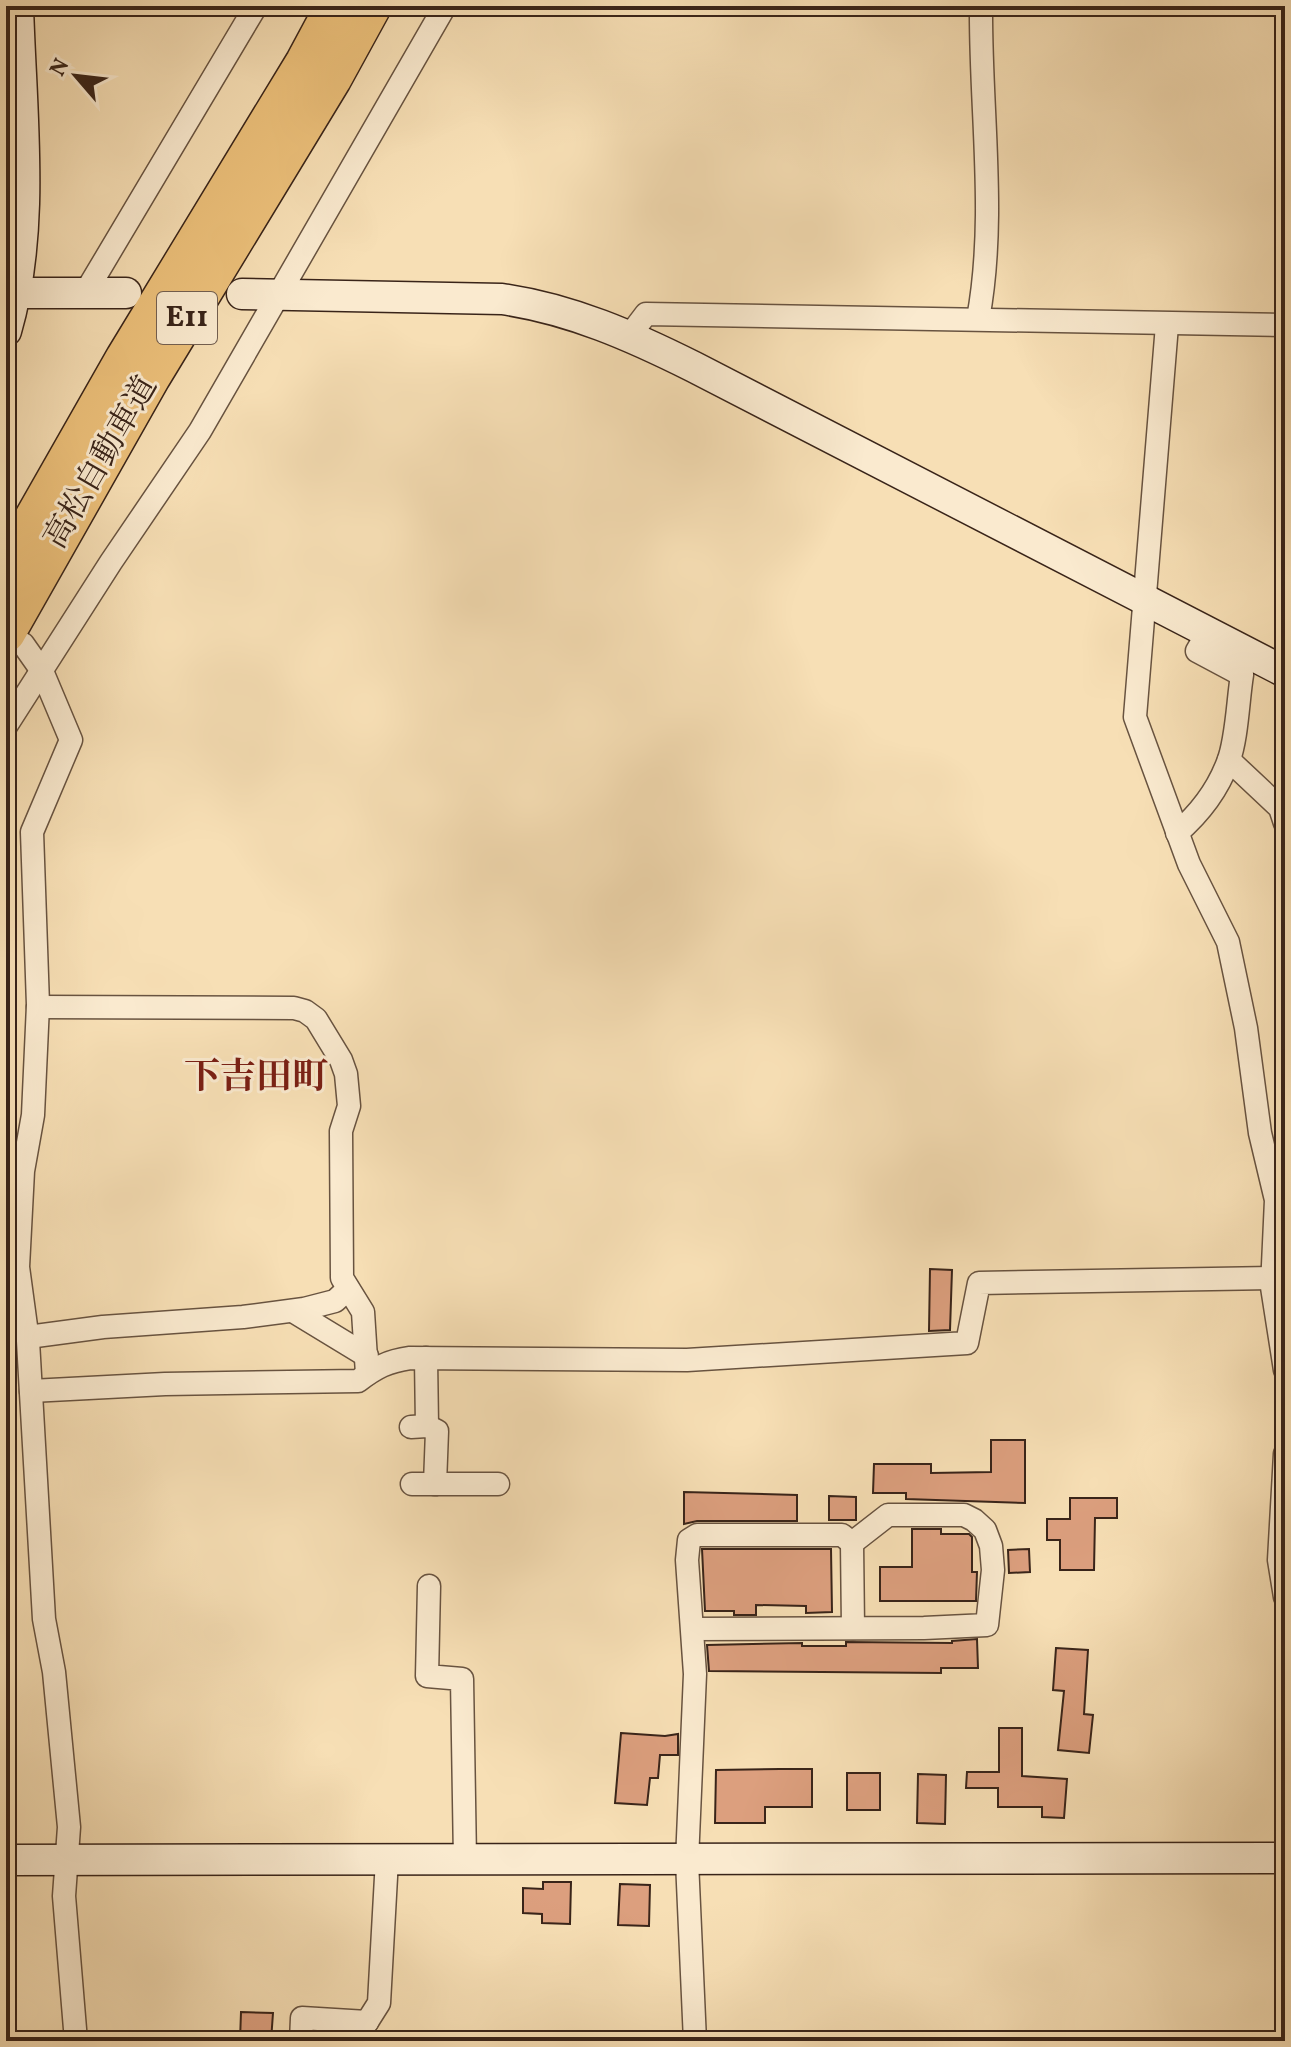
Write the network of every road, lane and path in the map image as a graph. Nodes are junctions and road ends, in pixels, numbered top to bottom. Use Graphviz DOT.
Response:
graph roads {
  1 [pos="18,6"];
  2 [pos="256,6"];
  3 [pos="335,6"];
  4 [pos="372,6"];
  5 [pos="445,6"];
  6 [pos="981,6"];
  7 [pos="11,293"];
  8 [pos="126,293"];
  9 [pos="242,294"];
  10 [pos="84,295"];
  11 [pos="279,295"];
  12 [pos="978,319"];
  13 [pos="1167,325"];
  14 [pos="1285,325"];
  15 [pos="6,331"];
  16 [pos="630,335"];
  17 [pos="6,567"];
  18 [pos="1145,599"];
  19 [pos="1208,632"];
  20 [pos="14,638"];
  21 [pos="42,671"];
  22 [pos="1285,672"];
  23 [pos="6,726"];
  24 [pos="1229,760"];
  25 [pos="1285,823"];
  26 [pos="1177,833"];
  27 [pos="38,1007"];
  28 [pos="12,1266"];
  29 [pos="1272,1278"];
  30 [pos="348,1289"];
  31 [pos="293,1311"];
  32 [pos="28,1337"];
  33 [pos="426,1358"];
  34 [pos="367,1365"];
  35 [pos="1285,1370"];
  36 [pos="31,1391"];
  37 [pos="1285,1454"];
  38 [pos="498,1484"];
  39 [pos="852,1543"];
  40 [pos="429,1586"];
  41 [pos="1285,1597"];
  42 [pos="853,1628"];
  43 [pos="693,1629"];
  44 [pos="1285,1858"];
  45 [pos="67,1859"];
  46 [pos="387,1859"];
  47 [pos="6,1860"];
  48 [pos="465,1860"];
  49 [pos="687,1861"];
  50 [pos="369,2031"];
  51 [pos="76,2041"];
  52 [pos="301,2041"];
  53 [pos="695,2041"];
  1 -- 7 [label="street"];
  2 -- 10 [label="street"];
  3 -- 17 [label="highway, 高松自動車道 / E11"];
  4 -- 20 [label="highway, 高松自動車道 / E11"];
  5 -- 11 [label="street"];
  6 -- 12 [label="street"];
  7 -- 10 [label="street"];
  7 -- 15 [label="street"];
  8 -- 10 [label="street"];
  9 -- 11 [label="street"];
  11 -- 16 [label="street"];
  11 -- 21 [label="street"];
  12 -- 13 [label="street"];
  12 -- 16 [label="street"];
  13 -- 14 [label="street"];
  13 -- 18 [label="street"];
  16 -- 18 [label="street"];
  18 -- 19 [label="street"];
  18 -- 26 [label="street"];
  19 -- 22 [label="street"];
  19 -- 24 [label="street"];
  20 -- 21 [label="street"];
  21 -- 23 [label="street"];
  21 -- 27 [label="street"];
  24 -- 25 [label="street"];
  24 -- 26 [label="street"];
  26 -- 29 [label="street"];
  27 -- 28 [label="street"];
  27 -- 30 [label="street"];
  28 -- 32 [label="street"];
  29 -- 33 [label="street"];
  29 -- 35 [label="street"];
  30 -- 31 [label="street"];
  30 -- 34 [label="street"];
  31 -- 32 [label="street"];
  31 -- 34 [label="street"];
  32 -- 36 [label="street"];
  33 -- 34 [label="street"];
  33 -- 38 [label="street"];
  34 -- 36 [label="street"];
  36 -- 45 [label="street"];
  37 -- 41 [label="street"];
  39 -- 42 [label="street"];
  39 -- 42 [label="street"];
  39 -- 43 [label="street"];
  40 -- 48 [label="street"];
  42 -- 43 [label="street"];
  43 -- 49 [label="street"];
  44 -- 49 [label="street"];
  45 -- 46 [label="street"];
  45 -- 47 [label="street"];
  45 -- 51 [label="street"];
  46 -- 48 [label="street"];
  46 -- 50 [label="street"];
  48 -- 49 [label="street"];
  49 -- 53 [label="street"];
  50 -- 52 [label="street"];
}
